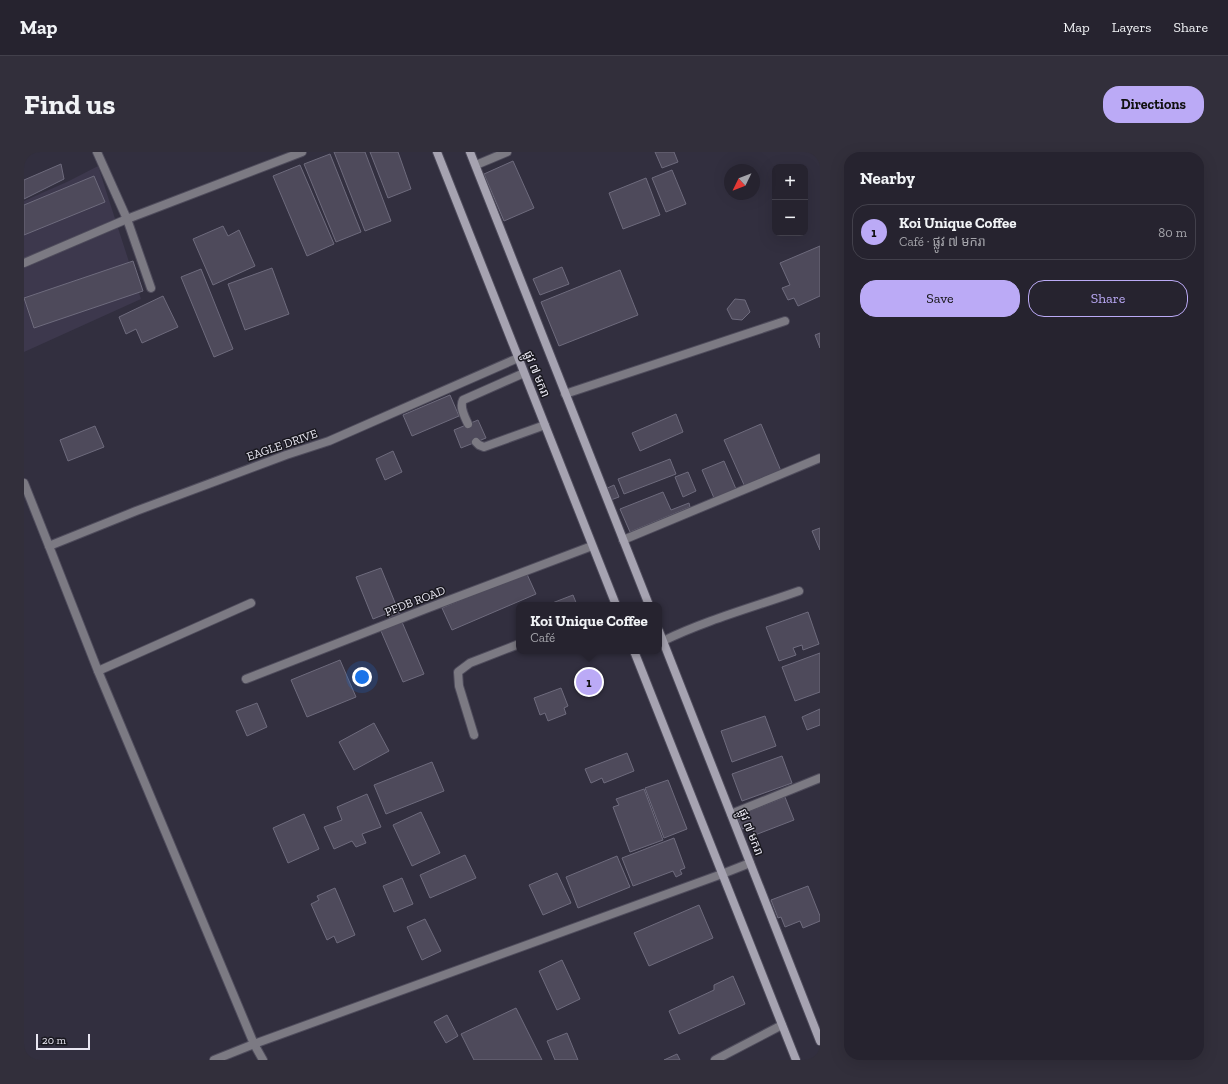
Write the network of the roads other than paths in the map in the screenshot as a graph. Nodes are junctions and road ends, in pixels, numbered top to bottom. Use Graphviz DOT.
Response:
graph roads {
  1 [pos="97,152"];
  2 [pos="302,152"];
  3 [pos="437,152"];
  4 [pos="470,152"];
  5 [pos="507,152"];
  6 [pos="476,165"];
  7 [pos="127,219"];
  8 [pos="24,263"];
  9 [pos="151,288"];
  10 [pos="785,321"];
  11 [pos="518,358"];
  12 [pos="524,373"];
  13 [pos="565,394"];
  14 [pos="468,424"];
  15 [pos="545,425"];
  16 [pos="476,442"];
  17 [pos="820,458"];
  18 [pos="24,483"];
  19 [pos="623,540"];
  20 [pos="49,546"];
  21 [pos="592,546"];
  22 [pos="799,591"];
  23 [pos="615,602"];
  24 [pos="648,602"];
  25 [pos="251,603"];
  26 [pos="663,641"];
  27 [pos="516,645"];
  28 [pos="635,654"];
  29 [pos="98,671"];
  30 [pos="246,679"];
  31 [pos="474,735"];
  32 [pos="820,778"];
  33 [pos="731,814"];
  34 [pos="750,863"];
  35 [pos="722,874"];
  36 [pos="782,1025"];
  37 [pos="820,1041"];
  38 [pos="254,1044"];
  39 [pos="214,1060"];
  40 [pos="263,1060"];
  41 [pos="715,1060"];
  42 [pos="796,1060"];
  1 -- 7 [label="street"];
  2 -- 7 [label="street"];
  3 -- 11 [label="main road, ផ្លូវ ៧ មករា"];
  4 -- 6 [label="main road, ផ្លូវ ៧ មករា"];
  5 -- 6 [label="street"];
  6 -- 13 [label="main road, ផ្លូវ ៧ មករា"];
  7 -- 8 [label="street"];
  7 -- 9 [label="street"];
  10 -- 13 [label="street"];
  11 -- 12 [label="main road, ផ្លូវ ៧ មករា"];
  11 -- 20 [label="street, EAGLE DRIVE"];
  12 -- 14 [label="street"];
  12 -- 15 [label="main road, ផ្លូវ ៧ មករា"];
  13 -- 19 [label="main road, ផ្លូវ ៧ មករា"];
  15 -- 16 [label="street"];
  15 -- 21 [label="main road, ផ្លូវ ៧ មករា"];
  17 -- 19 [label="street"];
  18 -- 20 [label="street"];
  19 -- 24 [label="main road, ផ្លូវ ៧ មករា"];
  20 -- 29 [label="street"];
  21 -- 23 [label="main road, ផ្លូវ ៧ មករា"];
  21 -- 30 [label="street, PFDB ROAD"];
  22 -- 26 [label="street"];
  25 -- 29 [label="street"];
  26 -- 33 [label="main road, ផ្លូវ ៧ មករា"];
  27 -- 31 [label="street"];
  28 -- 35 [label="main road"];
  29 -- 38 [label="street"];
  32 -- 33 [label="street"];
  33 -- 34 [label="main road, ផ្លូវ ៧ មករា"];
  34 -- 35 [label="street"];
  34 -- 37 [label="main road, ផ្លូវ ៧ មករា"];
  35 -- 36 [label="main road"];
  35 -- 38 [label="street"];
  36 -- 41 [label="street"];
  36 -- 42 [label="main road"];
  38 -- 39 [label="street"];
  38 -- 40 [label="street"];
}
